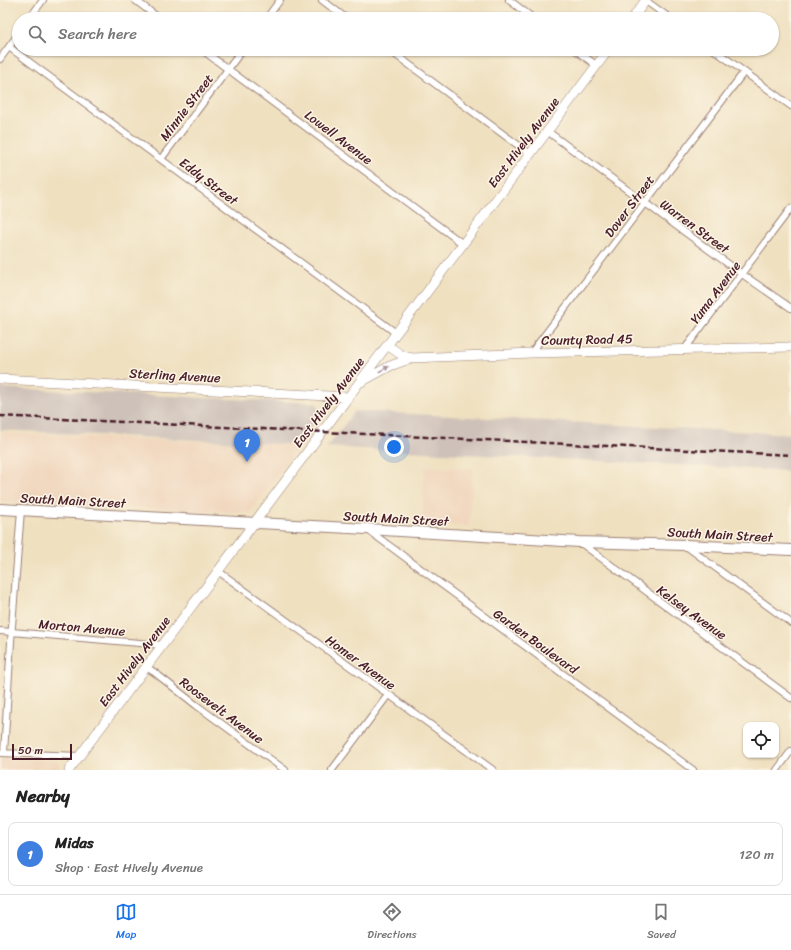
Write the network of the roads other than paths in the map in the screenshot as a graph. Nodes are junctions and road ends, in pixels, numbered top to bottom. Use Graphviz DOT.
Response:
graph roads {
  1 [pos="43,0"];
  2 [pos="135,0"];
  3 [pos="280,0"];
  4 [pos="322,0"];
  5 [pos="509,0"];
  6 [pos="646,0"];
  7 [pos="34,12"];
  8 [pos="151,12"];
  9 [pos="271,12"];
  10 [pos="338,12"];
  11 [pos="525,12"];
  12 [pos="637,12"];
  13 [pos="662,12"];
  14 [pos="12,43"];
  15 [pos="9,47"];
  16 [pos="12,49"];
  17 [pos="21,56"];
  18 [pos="210,56"];
  19 [pos="238,56"];
  20 [pos="397,56"];
  21 [pos="584,56"];
  22 [pos="603,56"];
  23 [pos="722,56"];
  24 [pos="0,59"];
  25 [pos="596,65"];
  26 [pos="228,69"];
  27 [pos="744,72"];
  28 [pos="791,106"];
  29 [pos="547,131"];
  30 [pos="530,154"];
  31 [pos="161,159"];
  32 [pos="645,203"];
  33 [pos="791,208"];
  34 [pos="464,244"];
  35 [pos="742,274"];
  36 [pos="791,308"];
  37 [pos="396,333"];
  38 [pos="387,346"];
  39 [pos="791,348"];
  40 [pos="684,350"];
  41 [pos="531,353"];
  42 [pos="412,358"];
  43 [pos="0,379"];
  44 [pos="358,384"];
  45 [pos="348,397"];
  46 [pos="0,509"];
  47 [pos="21,510"];
  48 [pos="254,523"];
  49 [pos="367,529"];
  50 [pos="579,542"];
  51 [pos="685,545"];
  52 [pos="791,550"];
  53 [pos="218,571"];
  54 [pos="791,623"];
  55 [pos="0,631"];
  56 [pos="11,632"];
  57 [pos="163,645"];
  58 [pos="146,668"];
  59 [pos="388,695"];
  60 [pos="791,698"];
  61 [pos="791,751"];
  62 [pos="2,753"];
  63 [pos="80,756"];
  64 [pos="69,770"];
  65 [pos="285,770"];
  66 [pos="332,770"];
  67 [pos="493,770"];
  68 [pos="693,770"];
  69 [pos="777,770"];
  1 -- 7 [label="street"];
  2 -- 8 [label="street"];
  3 -- 9 [label="street"];
  4 -- 10 [label="street"];
  5 -- 11 [label="street"];
  6 -- 12 [label="street"];
  6 -- 13 [label="street"];
  14 -- 15 [label="street"];
  15 -- 16 [label="street, Eddy Street"];
  15 -- 24 [label="street"];
  17 -- 31 [label="street, Eddy Street"];
  18 -- 26 [label="street, Lowell Avenue"];
  19 -- 26 [label="street, Minnie Street"];
  20 -- 30 [label="street"];
  21 -- 25 [label="street"];
  22 -- 25 [label="street, East Hively Avenue"];
  23 -- 27 [label="street"];
  25 -- 29 [label="street, East Hively Avenue"];
  26 -- 31 [label="street, Minnie Street"];
  26 -- 34 [label="street, Lowell Avenue"];
  27 -- 28 [label="street"];
  27 -- 32 [label="street, Dover Street"];
  29 -- 30 [label="street, East Hively Avenue"];
  29 -- 32 [label="street, Warren Street"];
  30 -- 34 [label="street, East Hively Avenue"];
  31 -- 37 [label="street, Eddy Street"];
  32 -- 35 [label="street, Warren Street"];
  32 -- 41 [label="street, Dover Street"];
  33 -- 35 [label="street, Yuma Avenue"];
  34 -- 37 [label="street, East Hively Avenue"];
  35 -- 36 [label="street, Warren Street"];
  35 -- 40 [label="street, Yuma Avenue"];
  37 -- 38 [label="street, East Hively Avenue"];
  38 -- 42 [label="street, County Road 45"];
  38 -- 44 [label="street, East Hively Avenue"];
  39 -- 40 [label="street, County Road 45"];
  40 -- 41 [label="street, County Road 45"];
  41 -- 42 [label="street, County Road 45"];
  44 -- 42 [label="street, one-way"];
  43 -- 45 [label="street, Sterling Avenue"];
  44 -- 45 [label="street, East Hively Avenue"];
  45 -- 48 [label="street, East Hively Avenue"];
  46 -- 47 [label="main road, South Main Street"];
  47 -- 48 [label="main road, South Main Street"];
  47 -- 56 [label="street"];
  48 -- 49 [label="main road, South Main Street"];
  48 -- 53 [label="street, East Hively Avenue"];
  49 -- 50 [label="main road, South Main Street"];
  49 -- 68 [label="street, Garden Boulevard"];
  50 -- 51 [label="main road, South Main Street"];
  50 -- 60 [label="street, Kelsey Avenue"];
  51 -- 52 [label="main road, South Main Street"];
  51 -- 54 [label="street"];
  53 -- 57 [label="street, East Hively Avenue"];
  53 -- 59 [label="street, Homer Avenue"];
  55 -- 56 [label="street, Morton Avenue"];
  56 -- 57 [label="street, Morton Avenue"];
  56 -- 62 [label="street"];
  57 -- 58 [label="street, East Hively Avenue"];
  58 -- 63 [label="street, East Hively Avenue"];
  58 -- 65 [label="street, Roosevelt Avenue"];
  59 -- 66 [label="street"];
  59 -- 67 [label="street, Homer Avenue"];
  61 -- 69 [label="street"];
  62 -- 63 [label="street"];
  63 -- 64 [label="street, East Hively Avenue"];
}
